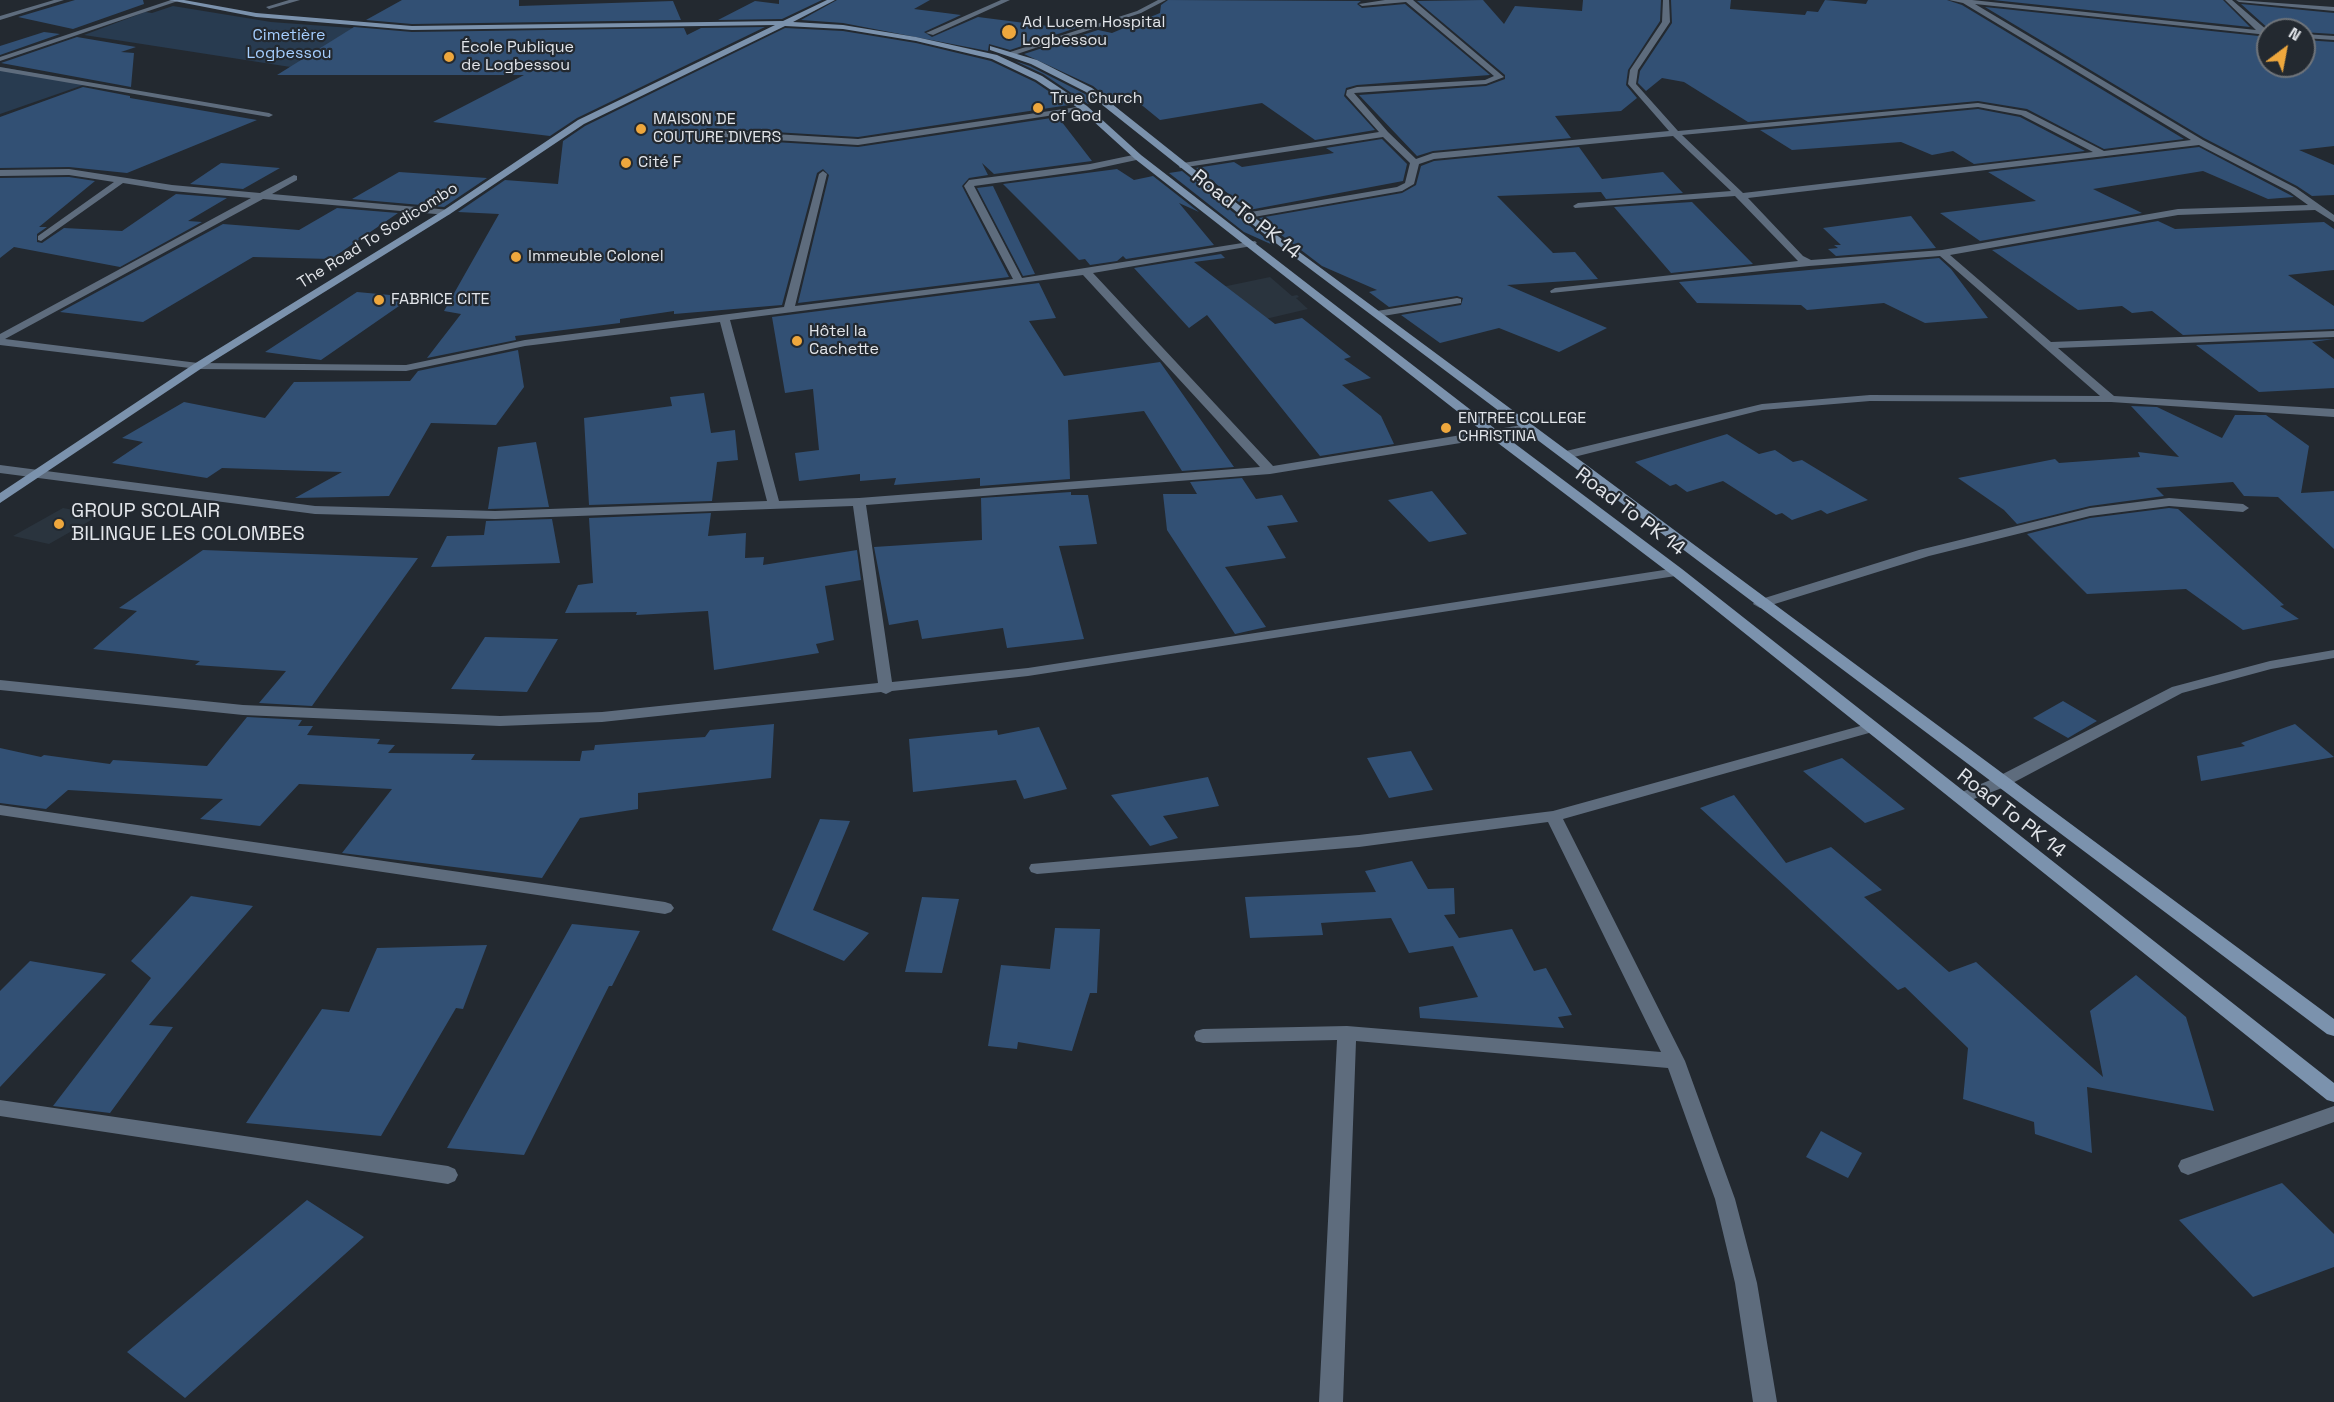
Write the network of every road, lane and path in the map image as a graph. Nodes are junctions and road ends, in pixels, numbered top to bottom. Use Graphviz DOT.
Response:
graph roads {
  1 [pos="61,0"];
  2 [pos="174,0"];
  3 [pos="297,0"];
  4 [pos="832,0"];
  5 [pos="1007,0"];
  6 [pos="1163,0"];
  7 [pos="1408,0"];
  8 [pos="1666,0"];
  9 [pos="1952,0"];
  10 [pos="2228,0"];
  11 [pos="2239,0"];
  12 [pos="1964,1"];
  13 [pos="1362,4"];
  14 [pos="258,6"];
  15 [pos="269,7"];
  16 [pos="2334,9"];
  17 [pos="398,17"];
  18 [pos="0,18"];
  19 [pos="796,18"];
  20 [pos="428,19"];
  21 [pos="786,23"];
  22 [pos="835,23"];
  23 [pos="2256,24"];
  24 [pos="2256,31"];
  25 [pos="930,33"];
  26 [pos="2316,37"];
  27 [pos="2334,38"];
  28 [pos="1011,53"];
  29 [pos="0,59"];
  30 [pos="0,69"];
  31 [pos="1084,108"];
  32 [pos="269,115"];
  33 [pos="707,133"];
  34 [pos="1385,134"];
  35 [pos="1677,135"];
  36 [pos="2200,142"];
  37 [pos="2102,153"];
  38 [pos="1138,157"];
  39 [pos="1415,162"];
  40 [pos="1183,166"];
  41 [pos="0,173"];
  42 [pos="823,174"];
  43 [pos="294,178"];
  44 [pos="122,180"];
  45 [pos="1739,194"];
  46 [pos="261,196"];
  47 [pos="1578,206"];
  48 [pos="2317,207"];
  49 [pos="447,212"];
  50 [pos="1248,215"];
  51 [pos="2334,219"];
  52 [pos="41,238"];
  53 [pos="1252,243"];
  54 [pos="1942,253"];
  55 [pos="1809,263"];
  56 [pos="1086,272"];
  57 [pos="1019,281"];
  58 [pos="1555,291"];
  59 [pos="1457,301"];
  60 [pos="789,309"];
  61 [pos="1377,314"];
  62 [pos="724,317"];
  63 [pos="2334,334"];
  64 [pos="0,340"];
  65 [pos="2050,345"];
  66 [pos="198,366"];
  67 [pos="2111,399"];
  68 [pos="2334,413"];
  69 [pos="1528,428"];
  70 [pos="1494,434"];
  71 [pos="1566,455"];
  72 [pos="0,469"];
  73 [pos="1270,470"];
  74 [pos="37,473"];
  75 [pos="0,499"];
  76 [pos="859,502"];
  77 [pos="774,505"];
  78 [pos="2243,507"];
  79 [pos="1677,572"];
  80 [pos="1760,604"];
  81 [pos="2334,654"];
  82 [pos="0,685"];
  83 [pos="886,689"];
  84 [pos="1871,728"];
  85 [pos="2001,782"];
  86 [pos="1961,799"];
  87 [pos="0,810"];
  88 [pos="1553,816"];
  89 [pos="1037,868"];
  90 [pos="665,908"];
  91 [pos="2334,1029"];
  92 [pos="1347,1033"];
  93 [pos="1203,1036"];
  94 [pos="1674,1061"];
  95 [pos="2334,1094"];
  96 [pos="0,1108"];
  97 [pos="2334,1114"];
  98 [pos="2188,1166"];
  99 [pos="448,1175"];
  100 [pos="1331,1402"];
  101 [pos="1765,1402"];
  1 -- 18 [label="street"];
  2 -- 21 [label="main road"];
  2 -- 29 [label="street"];
  3 -- 15 [label="street"];
  4 -- 19 [label="main road, The Road To Sodicombo"];
  5 -- 25 [label="street"];
  6 -- 28 [label="street"];
  7 -- 13 [label="street"];
  7 -- 34 [label="street"];
  8 -- 35 [label="street"];
  9 -- 12 [label="street"];
  10 -- 23 [label="street"];
  11 -- 16 [label="street"];
  12 -- 24 [label="street"];
  12 -- 36 [label="street"];
  14 -- 15 [label="main road"];
  15 -- 17 [label="main road"];
  19 -- 20 [label="main road"];
  19 -- 21 [label="main road, The Road To Sodicombo"];
  19 -- 22 [label="main road"];
  21 -- 22 [label="main road"];
  21 -- 49 [label="main road, The Road To Sodicombo"];
  22 -- 25 [label="main road, Road To PK 14"];
  22 -- 31 [label="main road, Road To PK 14"];
  25 -- 28 [label="main road, Road To PK 14"];
  26 -- 27 [label="street"];
  28 -- 40 [label="main road, Road To PK 14"];
  30 -- 32 [label="street"];
  31 -- 33 [label="street"];
  31 -- 38 [label="main road, Road To PK 14"];
  34 -- 39 [label="street"];
  34 -- 40 [label="street"];
  35 -- 37 [label="street"];
  35 -- 39 [label="street"];
  35 -- 45 [label="street"];
  36 -- 37 [label="street"];
  36 -- 48 [label="street"];
  37 -- 45 [label="street"];
  38 -- 53 [label="main road, Road To PK 14"];
  38 -- 57 [label="street"];
  39 -- 50 [label="street"];
  40 -- 50 [label="main road, Road To PK 14"];
  41 -- 44 [label="street"];
  42 -- 60 [label="street"];
  43 -- 46 [label="street"];
  44 -- 46 [label="street"];
  44 -- 52 [label="street"];
  45 -- 47 [label="street"];
  45 -- 55 [label="street"];
  46 -- 49 [label="street"];
  46 -- 64 [label="street"];
  48 -- 51 [label="street"];
  48 -- 54 [label="street"];
  49 -- 66 [label="main road, The Road To Sodicombo"];
  50 -- 61 [label="main road, Road To PK 14"];
  53 -- 56 [label="street"];
  53 -- 70 [label="main road, Road To PK 14"];
  54 -- 55 [label="street"];
  54 -- 65 [label="street"];
  55 -- 58 [label="street"];
  56 -- 57 [label="street"];
  56 -- 73 [label="street"];
  57 -- 60 [label="street"];
  59 -- 61 [label="street"];
  60 -- 62 [label="street"];
  61 -- 69 [label="main road, Road To PK 14"];
  62 -- 66 [label="street"];
  62 -- 77 [label="street"];
  63 -- 65 [label="street"];
  64 -- 66 [label="street"];
  65 -- 67 [label="street"];
  66 -- 74 [label="main road, The Road To Sodicombo"];
  67 -- 68 [label="street"];
  67 -- 71 [label="street"];
  69 -- 70 [label="street"];
  69 -- 71 [label="main road, Road To PK 14"];
  70 -- 73 [label="street"];
  70 -- 79 [label="main road, Road To PK 14"];
  71 -- 80 [label="main road, Road To PK 14"];
  72 -- 74 [label="street"];
  73 -- 76 [label="street"];
  74 -- 75 [label="main road, The Road To Sodicombo"];
  74 -- 77 [label="street"];
  76 -- 77 [label="street"];
  76 -- 83 [label="street"];
  78 -- 80 [label="street"];
  79 -- 83 [label="street"];
  79 -- 84 [label="main road, Road To PK 14"];
  80 -- 85 [label="main road, Road To PK 14"];
  81 -- 85 [label="street"];
  82 -- 83 [label="street"];
  84 -- 86 [label="main road, Road To PK 14"];
  84 -- 88 [label="street"];
  85 -- 86 [label="street"];
  85 -- 91 [label="main road, Road To PK 14"];
  86 -- 95 [label="main road, Road To PK 14"];
  87 -- 90 [label="street"];
  88 -- 89 [label="street"];
  88 -- 94 [label="street"];
  92 -- 93 [label="street"];
  92 -- 94 [label="street"];
  92 -- 100 [label="street"];
  94 -- 101 [label="street"];
  96 -- 99 [label="street"];
  97 -- 98 [label="street"];
}
